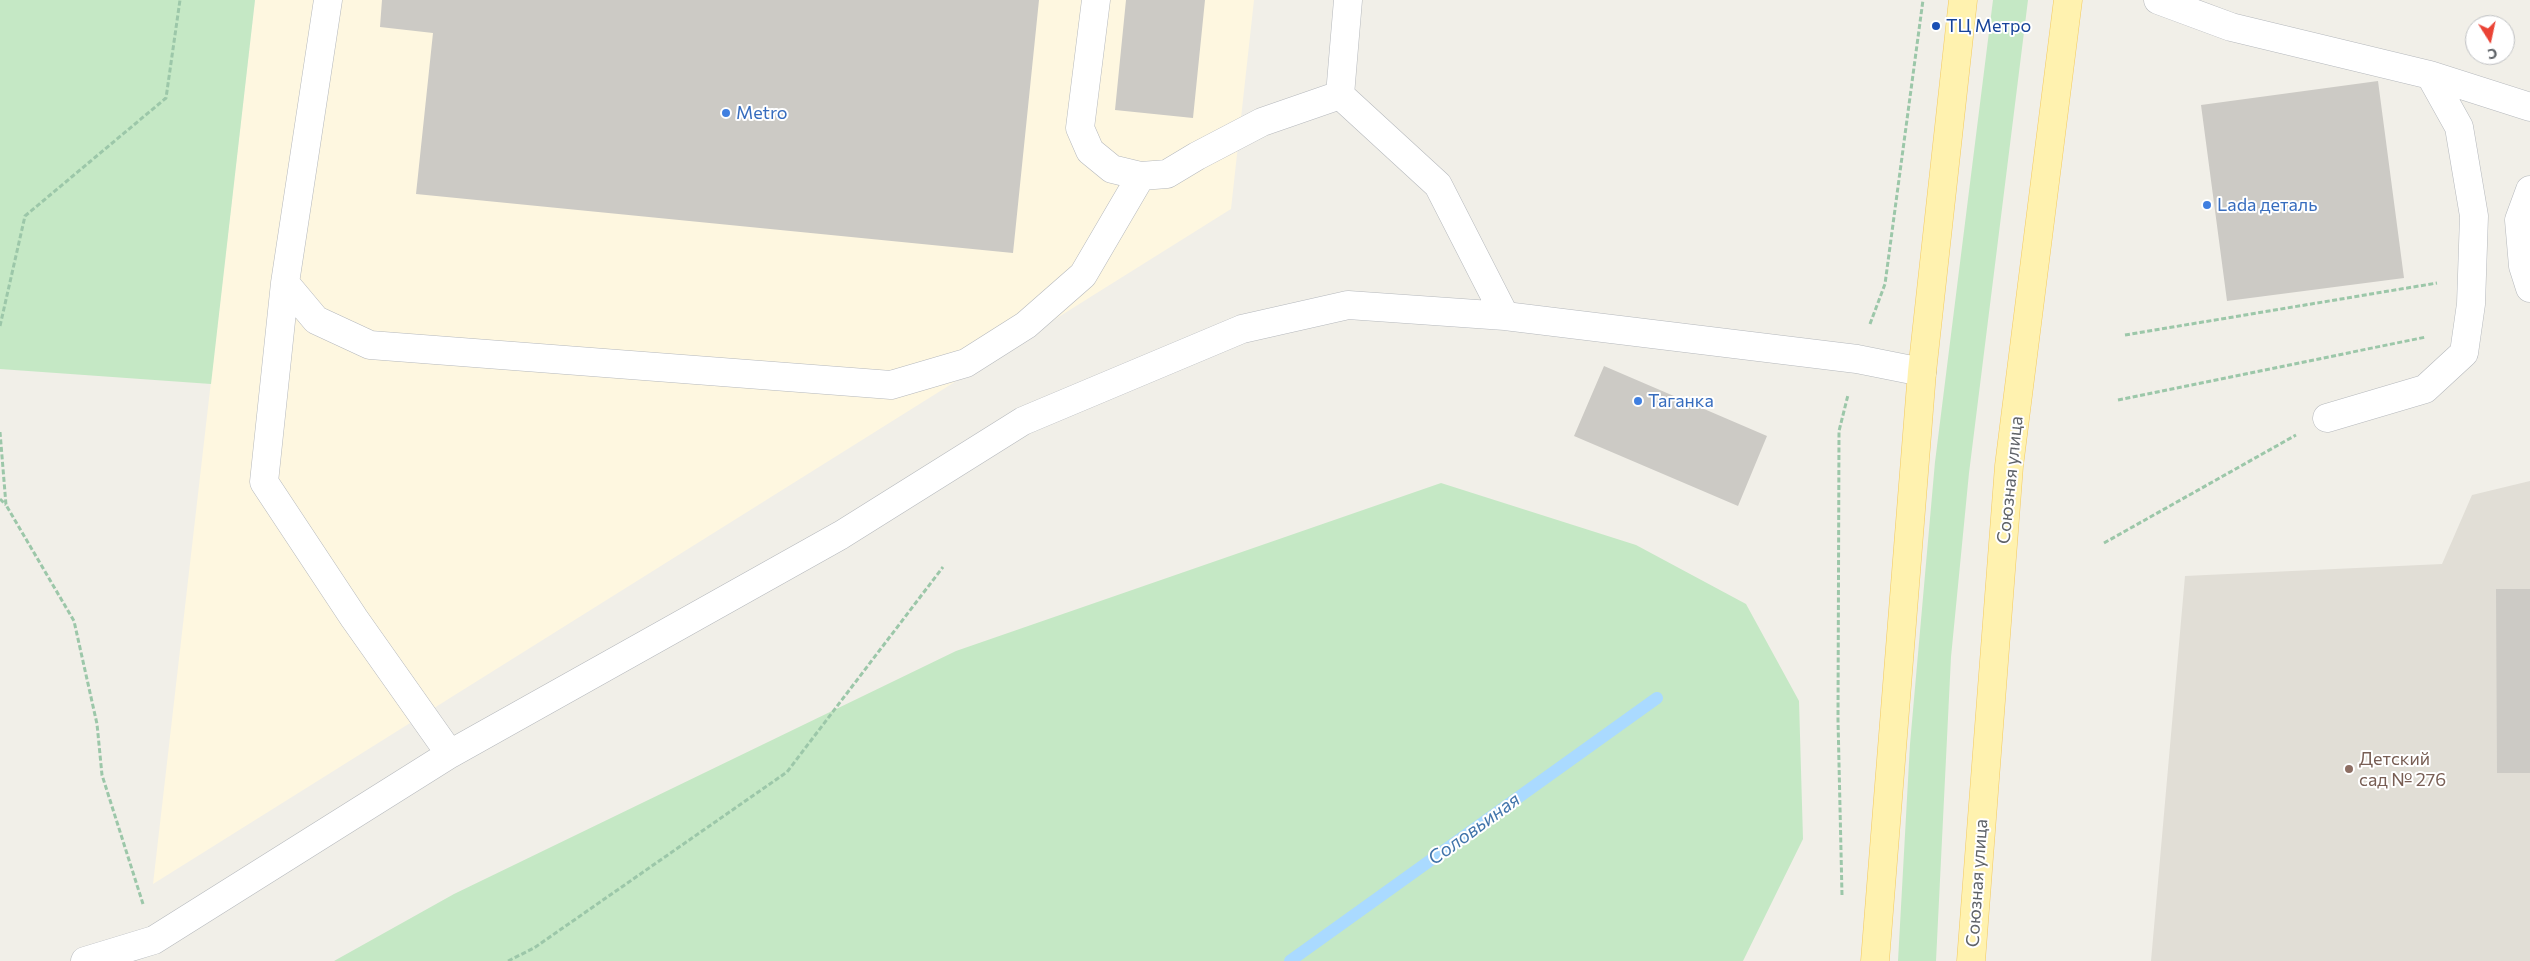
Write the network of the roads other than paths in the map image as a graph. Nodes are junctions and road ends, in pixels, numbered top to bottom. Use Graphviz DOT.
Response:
graph roads {
  1 [pos="328,0"];
  2 [pos="1096,0"];
  3 [pos="1348,0"];
  4 [pos="1963,0"];
  5 [pos="2068,0"];
  6 [pos="2158,0"];
  7 [pos="2430,75"];
  8 [pos="1340,95"];
  9 [pos="2530,107"];
  10 [pos="1141,176"];
  11 [pos="2530,190"];
  12 [pos="285,283"];
  13 [pos="2530,288"];
  14 [pos="1505,316"];
  15 [pos="1922,372"];
  16 [pos="2327,418"];
  17 [pos="450,754"];
  18 [pos="85,961"];
  19 [pos="1875,961"];
  20 [pos="1971,961"];
  1 -- 12 [label="lane"];
  2 -- 10 [label="lane"];
  3 -- 8 [label="lane"];
  4 -- 15 [label="main road"];
  5 -- 20 [label="main road, Союзная улица"];
  6 -- 7 [label="lane"];
  7 -- 9 [label="lane"];
  7 -- 16 [label="lane"];
  8 -- 10 [label="lane"];
  8 -- 14 [label="lane"];
  10 -- 12 [label="lane"];
  11 -- 13 [label="lane"];
  12 -- 17 [label="lane"];
  14 -- 15 [label="lane"];
  14 -- 17 [label="lane"];
  15 -- 19 [label="main road"];
  17 -- 18 [label="lane"];
}
